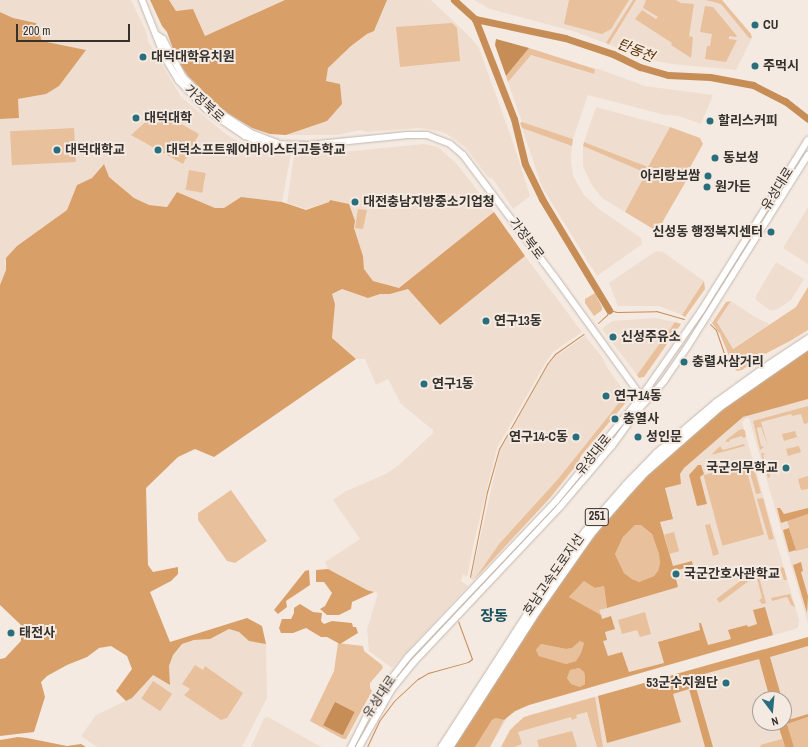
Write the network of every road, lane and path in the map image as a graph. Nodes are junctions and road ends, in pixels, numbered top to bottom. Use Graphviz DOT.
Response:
graph roads {
  1 [pos="142,0"];
  2 [pos="808,140"];
  3 [pos="808,155"];
  4 [pos="808,338"];
  5 [pos="808,345"];
  6 [pos="643,399"];
  7 [pos="351,747"];
  8 [pos="359,747"];
  9 [pos="441,747"];
  10 [pos="449,747"];
  1 -- 6 [label="main road, 가정북로"];
  2 -- 6 [label="main road, 유성대로"];
  3 -- 6 [label="main road, 유성대로"];
  4 -- 9 [label="highway, 호남고속도로지선 / 251"];
  5 -- 10 [label="highway, 호남고속도로지선 / 251"];
  6 -- 7 [label="main road, 유성대로"];
  6 -- 8 [label="main road, 유성대로"];
}
